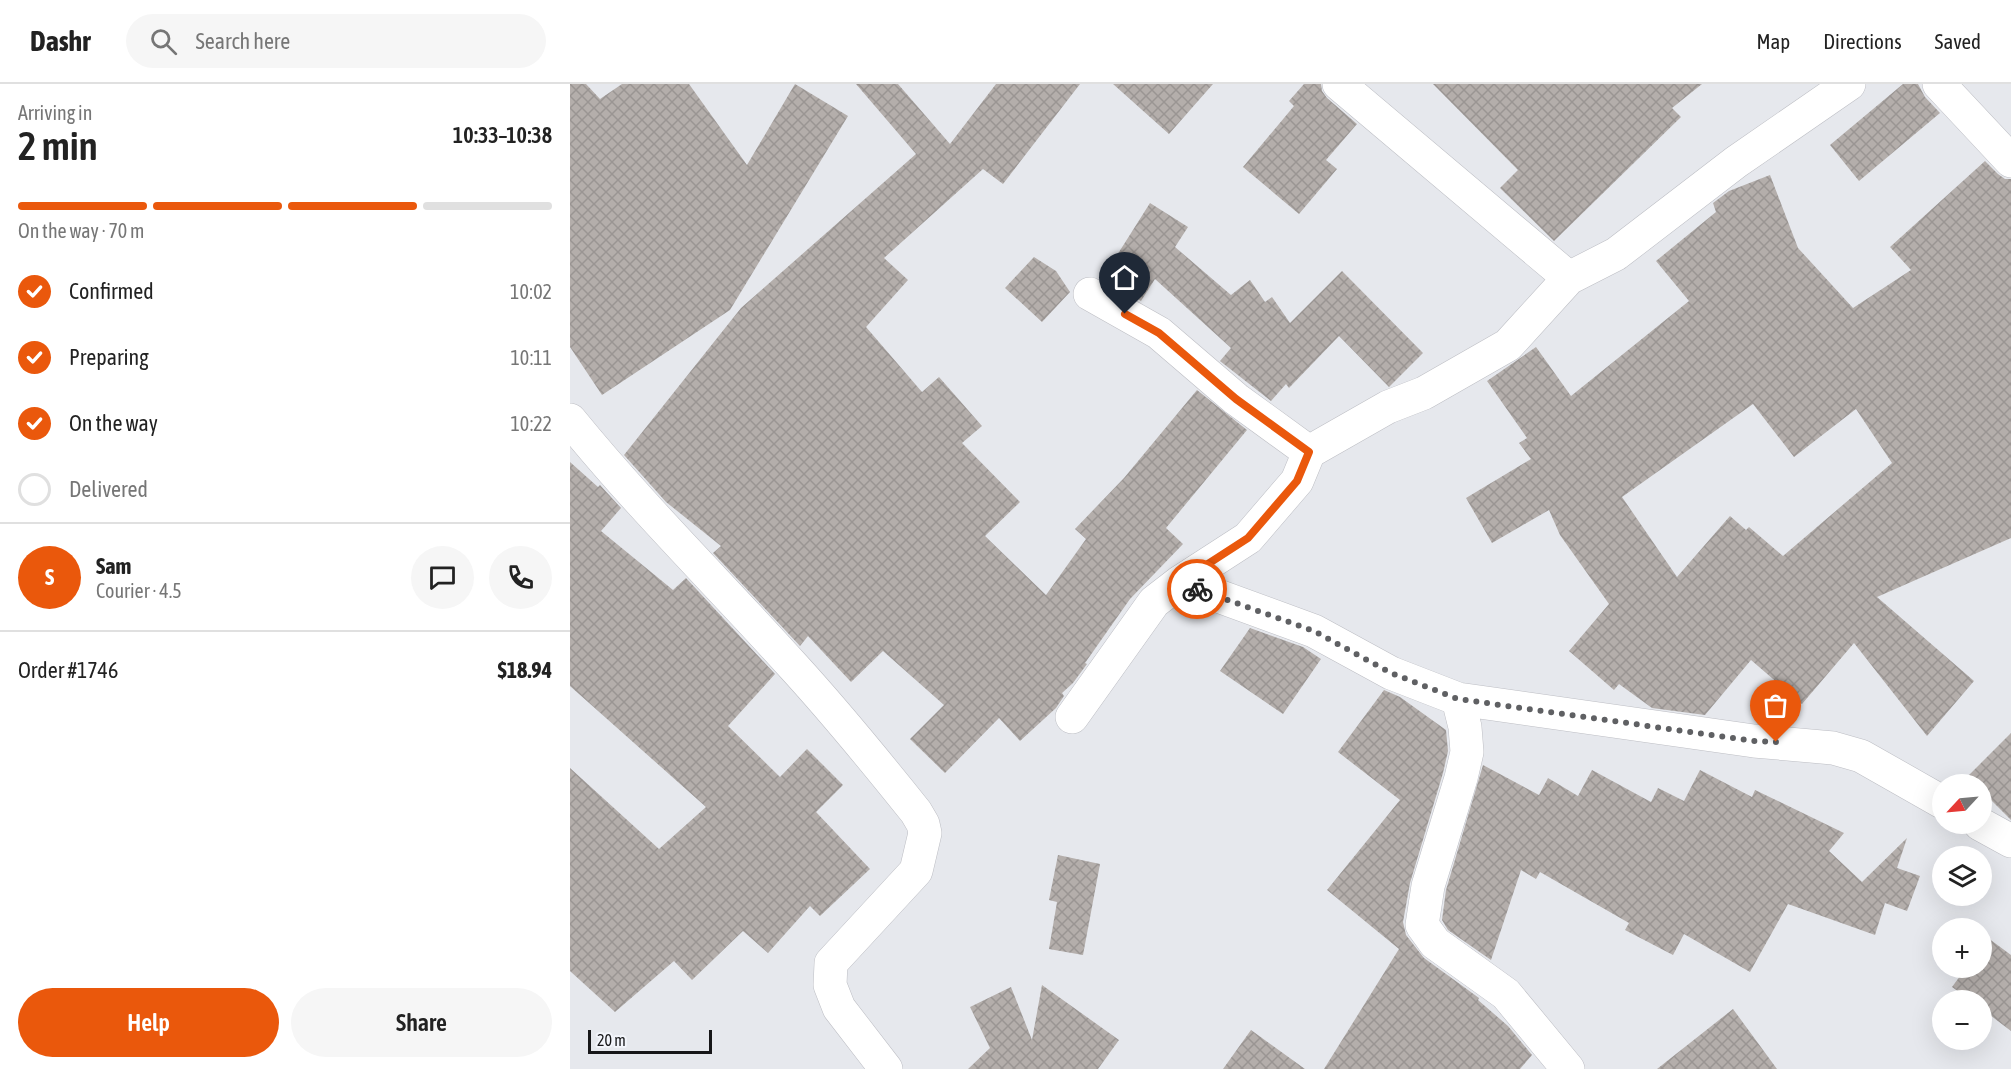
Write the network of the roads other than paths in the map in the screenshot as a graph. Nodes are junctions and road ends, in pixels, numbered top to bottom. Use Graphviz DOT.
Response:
graph roads {
  1 [pos="1339,84"];
  2 [pos="1849,84"];
  3 [pos="1939,84"];
  4 [pos="2011,161"];
  5 [pos="1569,278"];
  6 [pos="1090,294"];
  7 [pos="570,420"];
  8 [pos="1309,452"];
  9 [pos="1180,582"];
  10 [pos="1458,699"];
  11 [pos="1072,717"];
  12 [pos="1932,796"];
  13 [pos="1992,831"];
  14 [pos="2011,841"];
  15 [pos="886,1069"];
  16 [pos="1568,1069"];
  1 -- 5 [label="street"];
  2 -- 5 [label="street"];
  3 -- 4 [label="street"];
  5 -- 8 [label="street"];
  6 -- 8 [label="street"];
  7 -- 15 [label="street"];
  8 -- 9 [label="street"];
  9 -- 10 [label="street"];
  9 -- 11 [label="street"];
  10 -- 12 [label="street"];
  10 -- 16 [label="street"];
  13 -- 14 [label="street"];
}
